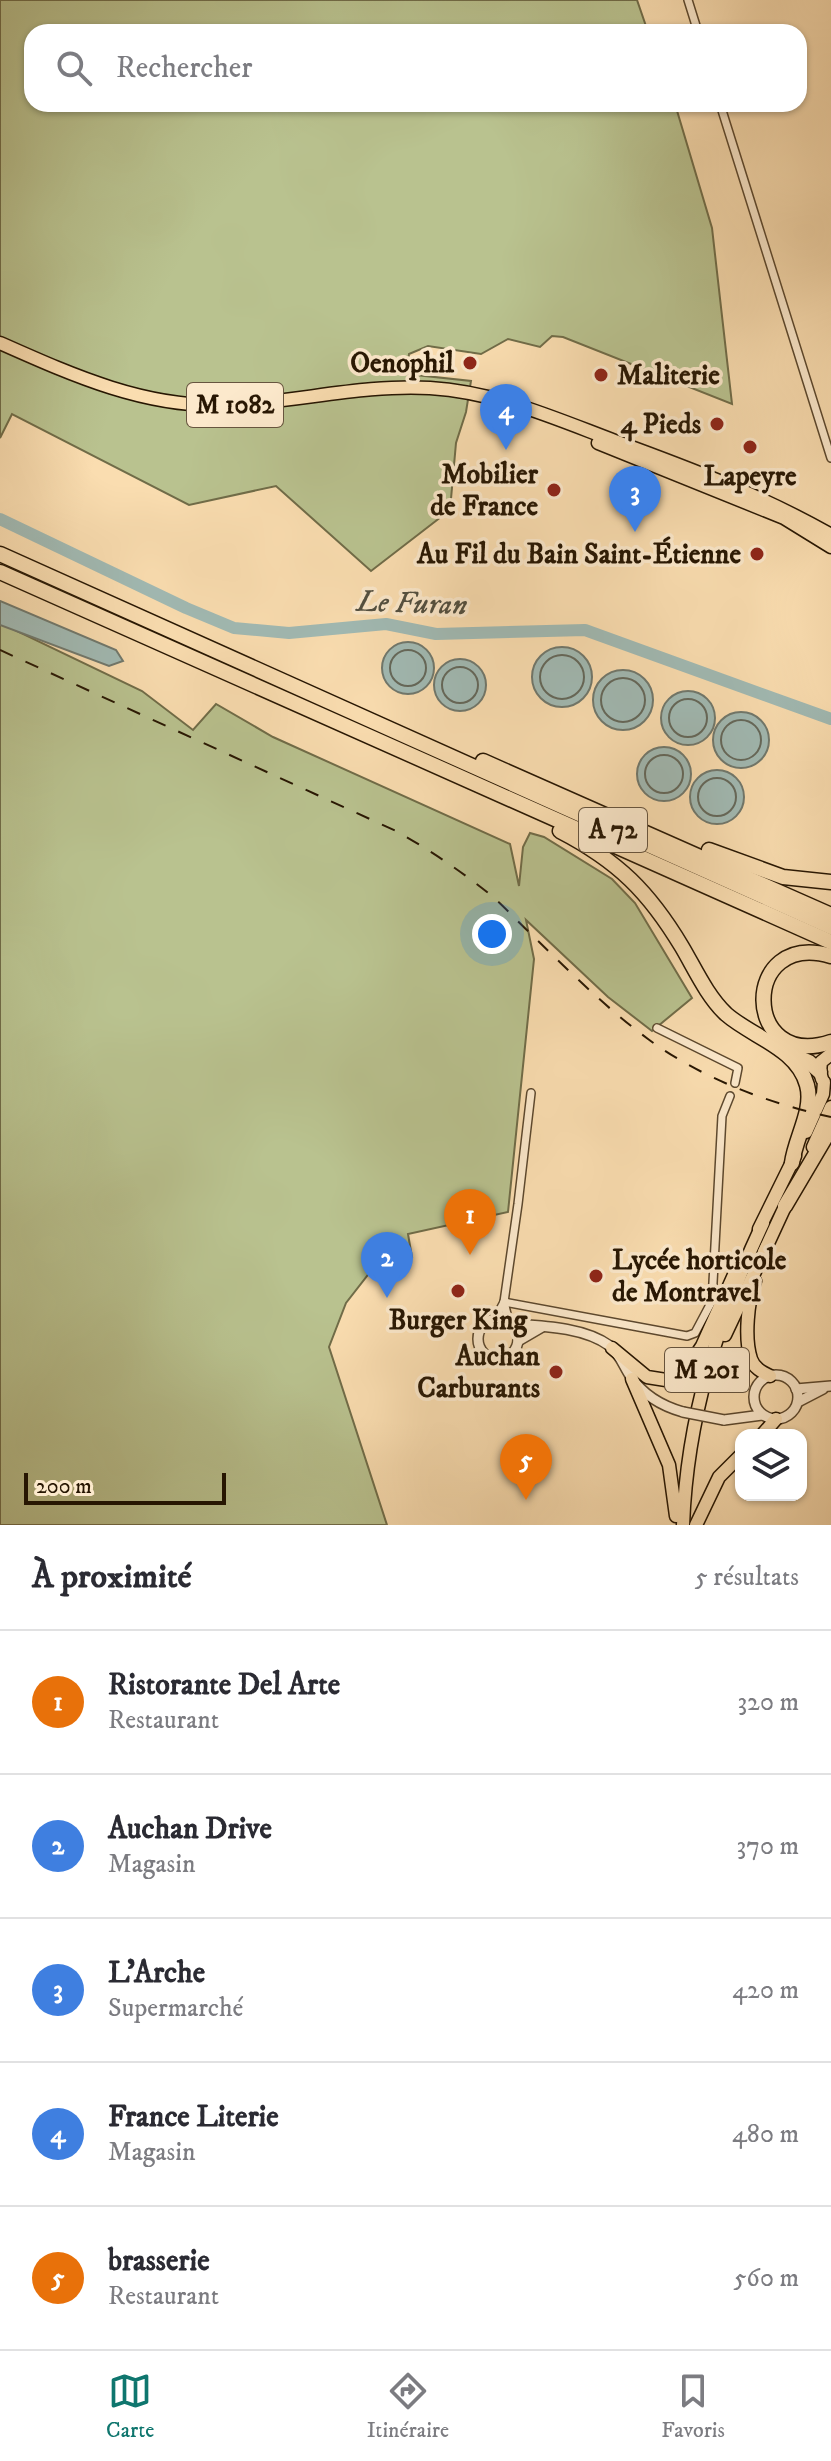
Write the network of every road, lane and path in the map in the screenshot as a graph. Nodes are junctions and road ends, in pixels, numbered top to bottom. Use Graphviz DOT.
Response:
graph roads {
  1 [pos="688,0"];
  2 [pos="696,24"];
  3 [pos="723,112"];
  4 [pos="0,343"];
  5 [pos="831,458"];
  6 [pos="825,531"];
  7 [pos="831,547"];
  8 [pos="0,554"];
  9 [pos="0,572"];
  10 [pos="396,733"];
  11 [pos="574,799"];
  12 [pos="521,804"];
  13 [pos="831,882"];
  14 [pos="831,915"];
  15 [pos="831,927"];
  16 [pos="831,942"];
  17 [pos="831,956"];
  18 [pos="657,1028"];
  19 [pos="831,1042"];
  20 [pos="785,1053"];
  21 [pos="831,1054"];
  22 [pos="825,1080"];
  23 [pos="735,1083"];
  24 [pos="531,1093"];
  25 [pos="730,1096"];
  26 [pos="831,1107"];
  27 [pos="831,1128"];
  28 [pos="792,1163"];
  29 [pos="785,1206"];
  30 [pos="763,1223"];
  31 [pos="767,1246"];
  32 [pos="504,1302"];
  33 [pos="495,1319"];
  34 [pos="510,1323"];
  35 [pos="542,1327"];
  36 [pos="518,1341"];
  37 [pos="612,1348"];
  38 [pos="770,1376"];
  39 [pos="632,1379"];
  40 [pos="830,1386"];
  41 [pos="796,1389"];
  42 [pos="798,1402"];
  43 [pos="755,1404"];
  44 [pos="762,1415"];
  45 [pos="776,1419"];
  46 [pos="738,1420"];
  47 [pos="767,1429"];
  48 [pos="735,1461"];
  49 [pos="677,1525"];
  50 [pos="685,1525"];
  51 [pos="696,1525"];
  1 -- 2 [label="street"];
  3 -- 5 [label="street"];
  4 -- 6 [label="main road, M 1082"];
  6 -- 7 [label="main road, M 1082"];
  8 -- 10 [label="highway, A 72"];
  9 -- 12 [label="highway, A 72"];
  10 -- 11 [label="highway"];
  10 -- 15 [label="highway, A 72"];
  11 -- 13 [label="highway"];
  11 -- 14 [label="highway"];
  12 -- 16 [label="highway, A 72"];
  12 -- 20 [label="highway"];
  17 -- 19 [label="highway"];
  18 -- 23 [label="street"];
  20 -- 22 [label="highway"];
  20 -- 28 [label="highway"];
  21 -- 22 [label="main road"];
  22 -- 28 [label="main road, M 201"];
  24 -- 32 [label="street"];
  25 -- 32 [label="street"];
  26 -- 29 [label="main road, M 201"];
  27 -- 29 [label="highway"];
  28 -- 30 [label="main road, M 201"];
  29 -- 31 [label="main road, M 201"];
  30 -- 37 [label="main road"];
  30 -- 50 [label="main road, M 201"];
  31 -- 38 [label="main road"];
  31 -- 50 [label="main road, M 201"];
  32 -- 33 [label="street"];
  32 -- 34 [label="street"];
  33 -- 34 [label="street"];
  33 -- 36 [label="street"];
  34 -- 35 [label="street"];
  34 -- 36 [label="street"];
  35 -- 36 [label="street"];
  35 -- 37 [label="street"];
  37 -- 39 [label="street"];
  38 -- 41 [label="street"];
  38 -- 43 [label="street"];
  39 -- 46 [label="street, bridge"];
  39 -- 49 [label="main road"];
  40 -- 41 [label="street"];
  40 -- 42 [label="street"];
  41 -- 42 [label="street"];
  42 -- 45 [label="street"];
  43 -- 44 [label="street"];
  43 -- 46 [label="street"];
  44 -- 45 [label="street"];
  44 -- 46 [label="street"];
  45 -- 47 [label="main road"];
  48 -- 51 [label="main road"];
}
